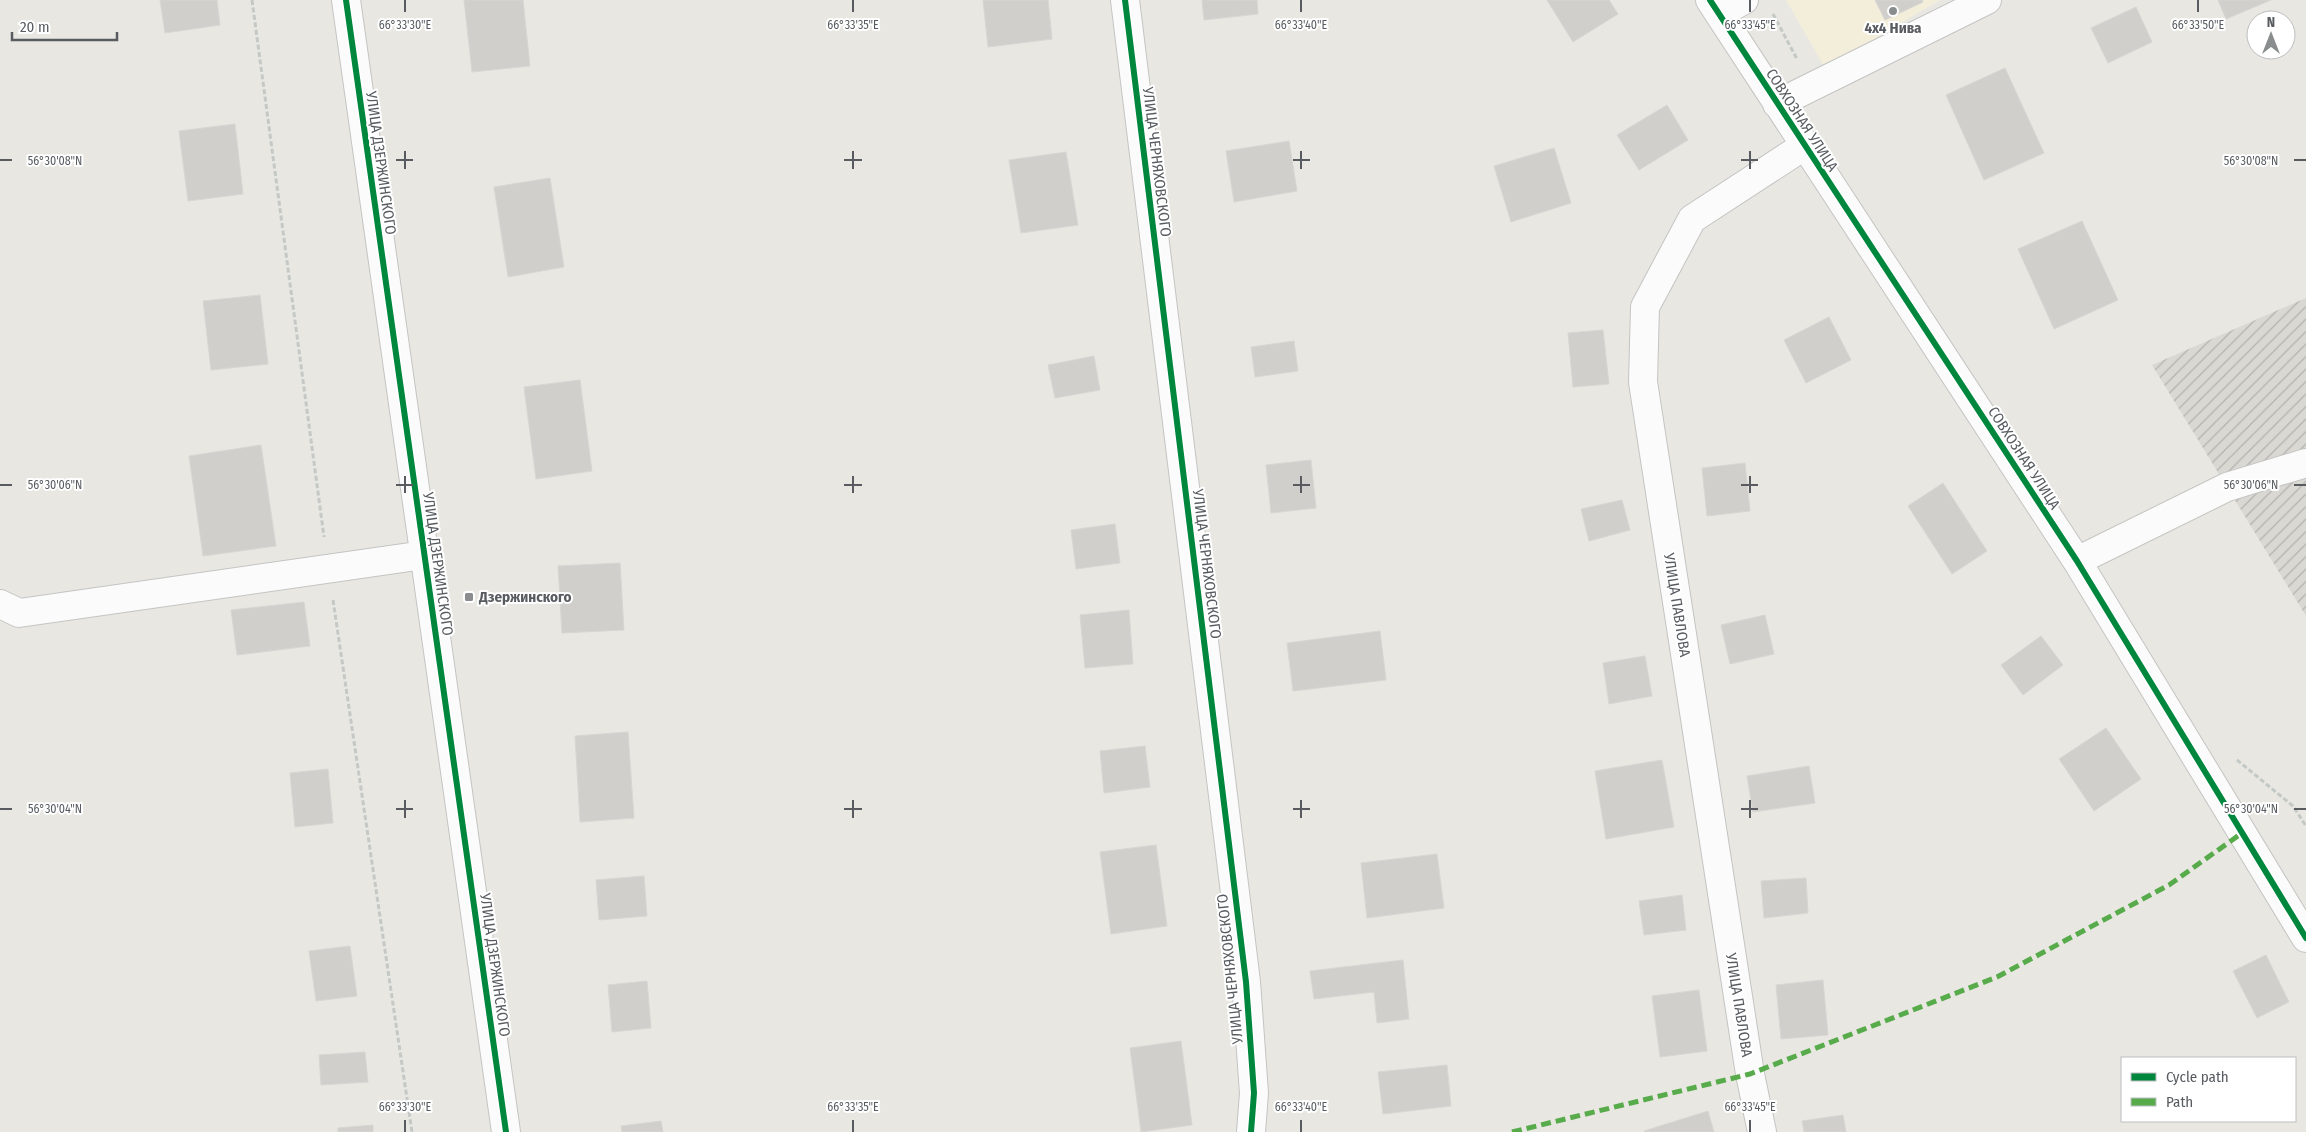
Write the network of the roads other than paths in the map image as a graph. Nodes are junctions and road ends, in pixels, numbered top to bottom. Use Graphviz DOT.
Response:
graph roads {
  1 [pos="346,0"];
  2 [pos="1124,0"];
  3 [pos="1744,0"];
  4 [pos="1987,0"];
  5 [pos="1715,7"];
  6 [pos="1777,104"];
  7 [pos="1804,146"];
  8 [pos="2306,463"];
  9 [pos="424,555"];
  10 [pos="2077,561"];
  11 [pos="0,604"];
  12 [pos="2306,938"];
  13 [pos="506,1132"];
  14 [pos="1251,1132"];
  15 [pos="1762,1132"];
  1 -- 9 [label="street, УЛИЦА ДЗЕРЖИНСКОГО"];
  2 -- 14 [label="street, УЛИЦА ЧЕРНЯХОВСКОГО"];
  3 -- 5 [label="street"];
  4 -- 6 [label="street"];
  5 -- 6 [label="street, СОВХОЗНАЯ УЛИЦА"];
  6 -- 7 [label="street, СОВХОЗНАЯ УЛИЦА"];
  7 -- 10 [label="street, СОВХОЗНАЯ УЛИЦА"];
  7 -- 15 [label="street, УЛИЦА ПАВЛОВА"];
  8 -- 10 [label="street"];
  9 -- 11 [label="street"];
  9 -- 13 [label="street, УЛИЦА ДЗЕРЖИНСКОГО"];
  10 -- 12 [label="street, СОВХОЗНАЯ УЛИЦА"];
}
